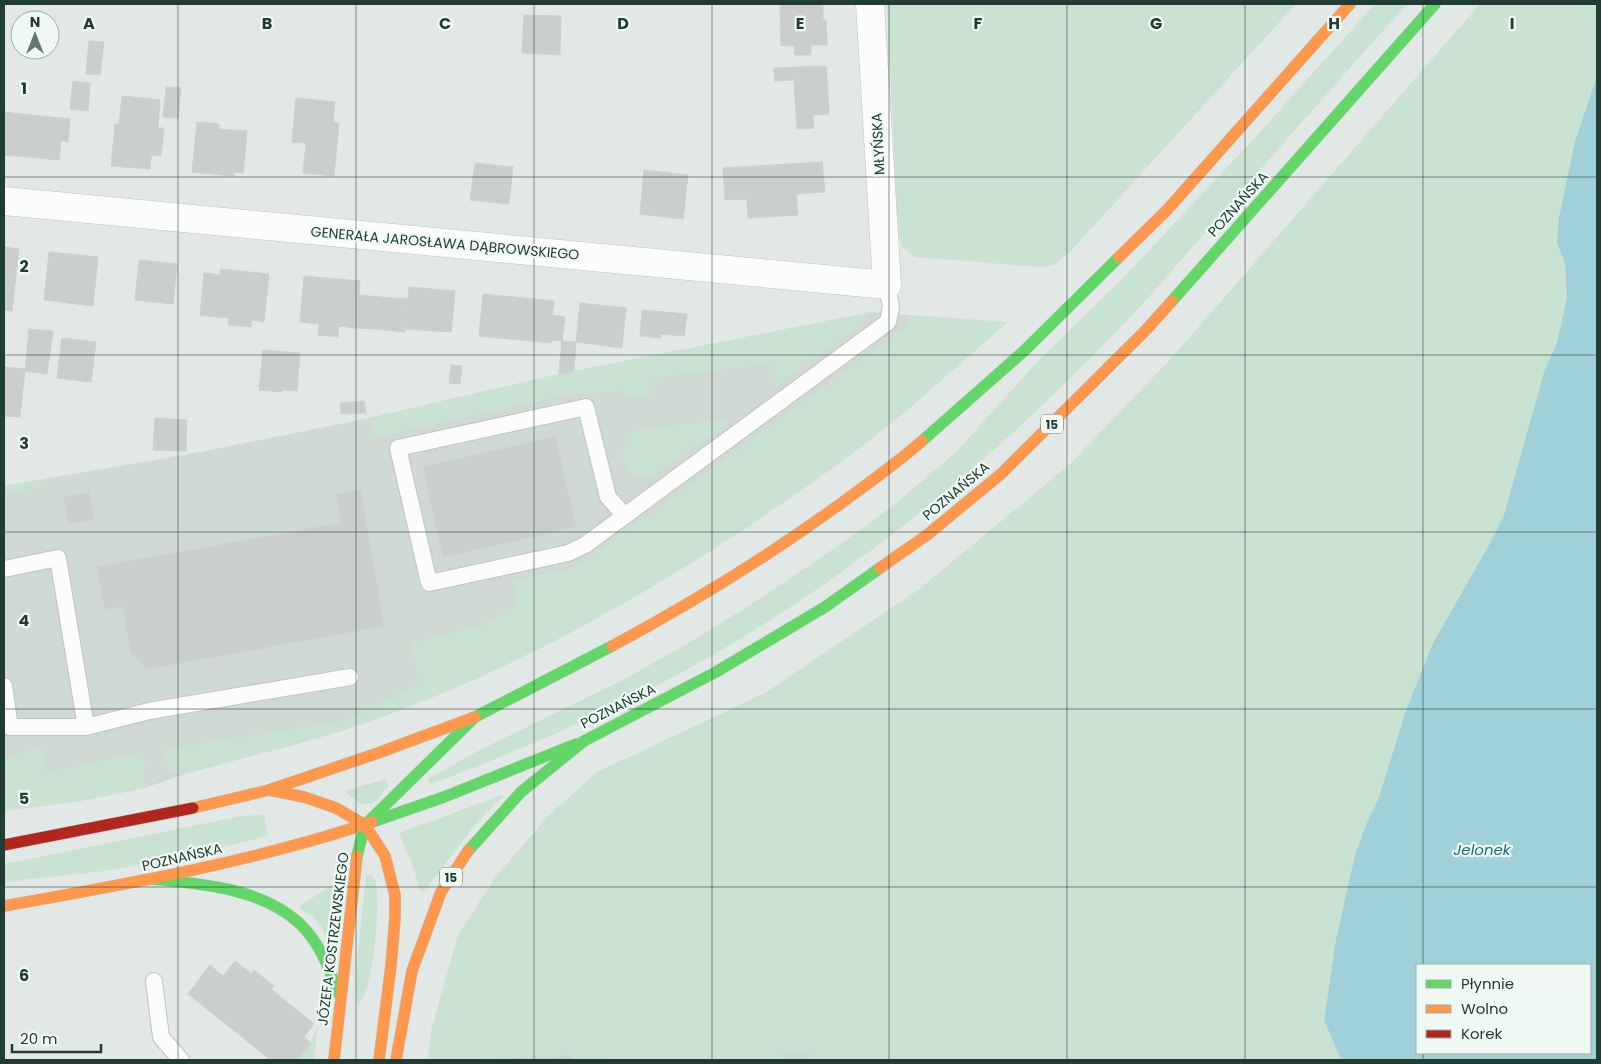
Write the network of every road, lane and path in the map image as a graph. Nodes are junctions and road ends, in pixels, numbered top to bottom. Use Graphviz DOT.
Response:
graph roads {
  1 [pos="870,4"];
  2 [pos="1350,4"];
  3 [pos="1435,4"];
  4 [pos="4,201"];
  5 [pos="887,285"];
  6 [pos="625,516"];
  7 [pos="4,569"];
  8 [pos="350,677"];
  9 [pos="4,686"];
  10 [pos="475,717"];
  11 [pos="86,727"];
  12 [pos="584,741"];
  13 [pos="269,790"];
  14 [pos="365,825"];
  15 [pos="4,845"];
  16 [pos="153,879"];
  17 [pos="4,906"];
  18 [pos="154,981"];
  19 [pos="340,1000"];
  20 [pos="180,1060"];
  21 [pos="334,1060"];
  22 [pos="379,1060"];
  23 [pos="396,1060"];
  1 -- 5 [label="street, MŁYŃSKA"];
  2 -- 10 [label="main road"];
  3 -- 12 [label="main road, POZNAŃSKA / 15"];
  4 -- 5 [label="street, GENERAŁA JAROSŁAWA DĄBROWSKIEGO"];
  5 -- 6 [label="lane"];
  6 -- 6 [label="lane"];
  7 -- 11 [label="lane"];
  8 -- 11 [label="lane"];
  9 -- 11 [label="lane"];
  10 -- 13 [label="main road"];
  10 -- 14 [label="main road"];
  12 -- 14 [label="main road, POZNAŃSKA"];
  12 -- 23 [label="main road, 15"];
  13 -- 14 [label="main road"];
  13 -- 15 [label="main road"];
  14 -- 16 [label="main road, POZNAŃSKA"];
  14 -- 19 [label="main road, JÓZEFA KOSTRZEWSKIEGO"];
  14 -- 22 [label="main road"];
  16 -- 17 [label="main road, POZNAŃSKA"];
  16 -- 19 [label="main road"];
  18 -- 20 [label="lane"];
  19 -- 21 [label="main road, JÓZEFA KOSTRZEWSKIEGO"];
}
